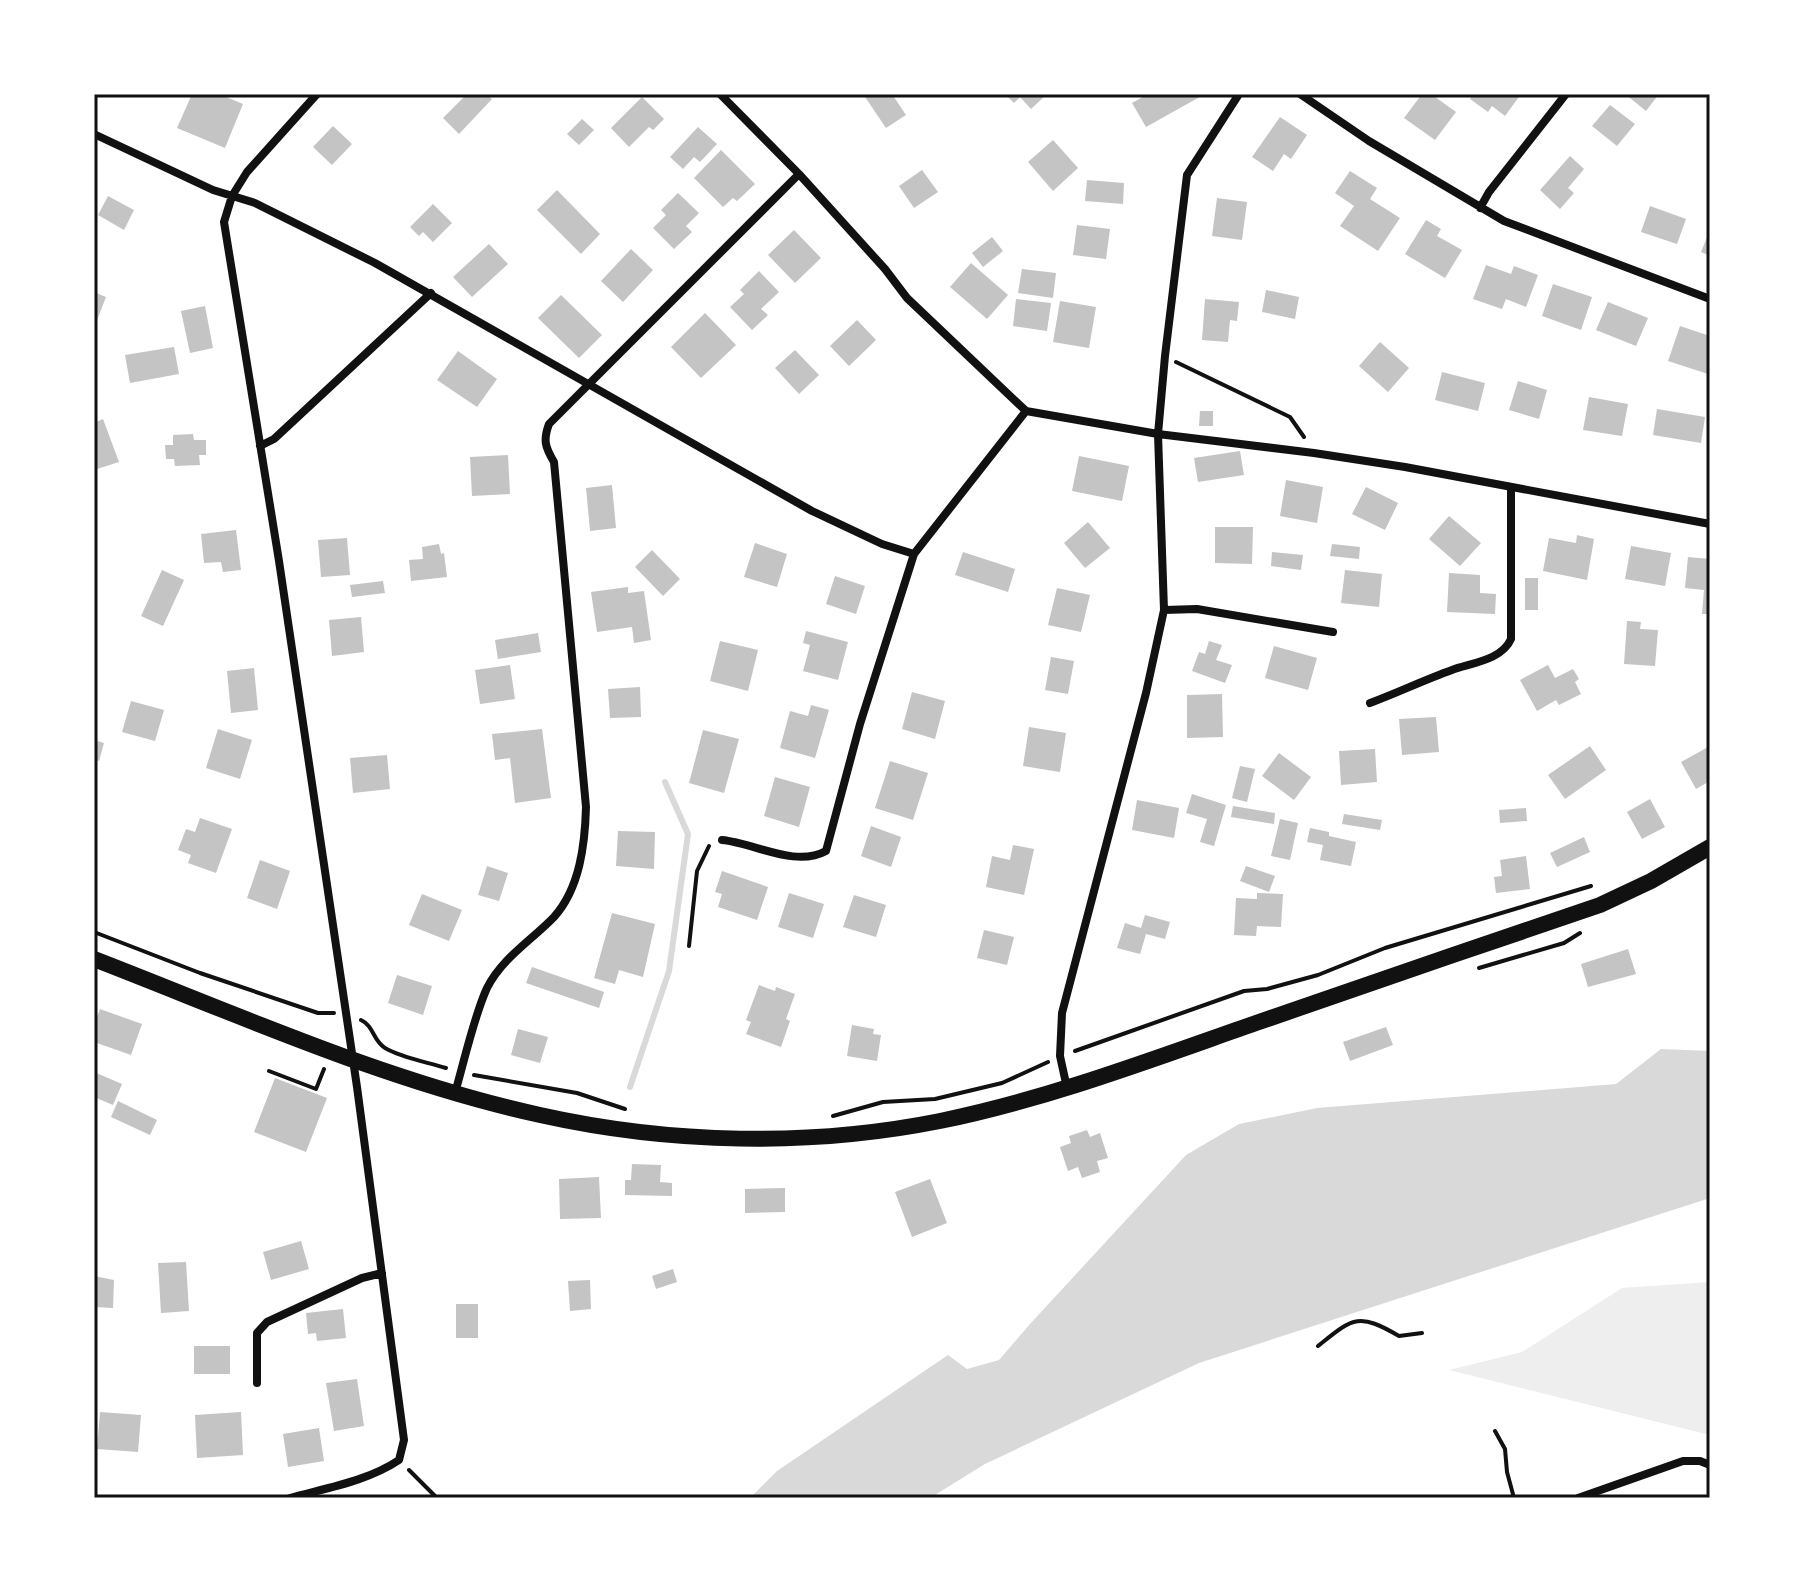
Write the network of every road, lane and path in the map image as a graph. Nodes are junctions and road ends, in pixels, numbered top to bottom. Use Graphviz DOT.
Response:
graph roads {
  1 [pos="317,94"];
  2 [pos="720,94"];
  3 [pos="1239,94"];
  4 [pos="1300,94"];
  5 [pos="1566,94"];
  6 [pos="94,134"];
  7 [pos="799,174"];
  8 [pos="232,196"];
  9 [pos="1480,208"];
  10 [pos="431,293"];
  11 [pos="1710,299"];
  12 [pos="1165,356"];
  13 [pos="590,385"];
  14 [pos="1026,411"];
  15 [pos="1158,434"];
  16 [pos="260,446"];
  17 [pos="1314,453"];
  18 [pos="1511,489"];
  19 [pos="1710,524"];
  20 [pos="914,554"];
  21 [pos="1164,610"];
  22 [pos="1333,632"];
  23 [pos="1370,703"];
  24 [pos="722,840"];
  25 [pos="1710,847"];
  26 [pos="1596,885"];
  27 [pos="94,932"];
  28 [pos="689,946"];
  29 [pos="94,959"];
  30 [pos="346,1013"];
  31 [pos="1060,1056"];
  32 [pos="353,1059"];
  33 [pos="326,1063"];
  34 [pos="269,1071"];
  35 [pos="461,1072"];
  36 [pos="1067,1088"];
  37 [pos="455,1093"];
  38 [pos="638,1111"];
  39 [pos="826,1118"];
  40 [pos="382,1273"];
  41 [pos="1422,1333"];
  42 [pos="1318,1346"];
  43 [pos="257,1383"];
  44 [pos="1495,1431"];
  45 [pos="399,1460"];
  46 [pos="1710,1465"];
  47 [pos="436,1497"];
  48 [pos="290,1498"];
  49 [pos="1514,1498"];
  50 [pos="1578,1498"];
  1 -- 8 [label="street"];
  2 -- 7 [label="street"];
  3 -- 12 [label="street"];
  4 -- 9 [label="street"];
  5 -- 9 [label="street"];
  6 -- 8 [label="street"];
  7 -- 13 [label="street"];
  7 -- 14 [label="street"];
  8 -- 10 [label="street"];
  8 -- 16 [label="street"];
  9 -- 11 [label="street"];
  10 -- 13 [label="street"];
  10 -- 16 [label="street"];
  12 -- 15 [label="street"];
  12 -- 17 [label="path"];
  13 -- 20 [label="street"];
  13 -- 35 [label="street"];
  14 -- 15 [label="street"];
  14 -- 20 [label="street"];
  15 -- 17 [label="street"];
  15 -- 21 [label="street"];
  16 -- 30 [label="street"];
  17 -- 18 [label="street"];
  18 -- 19 [label="street"];
  18 -- 23 [label="street"];
  20 -- 24 [label="street"];
  21 -- 22 [label="street"];
  21 -- 31 [label="street"];
  24 -- 28 [label="path"];
  25 -- 36 [label="main road"];
  26 -- 31 [label="path"];
  27 -- 30 [label="path"];
  29 -- 32 [label="main road"];
  30 -- 32 [label="street"];
  30 -- 35 [label="path"];
  31 -- 36 [label="street"];
  31 -- 39 [label="path"];
  32 -- 37 [label="main road"];
  32 -- 40 [label="street"];
  33 -- 34 [label="path"];
  35 -- 37 [label="street"];
  35 -- 38 [label="path"];
  36 -- 37 [label="main road"];
  40 -- 43 [label="street"];
  40 -- 45 [label="street"];
  41 -- 42 [label="path"];
  44 -- 49 [label="path"];
  45 -- 47 [label="path"];
  45 -- 48 [label="street"];
  46 -- 50 [label="street"];
}
